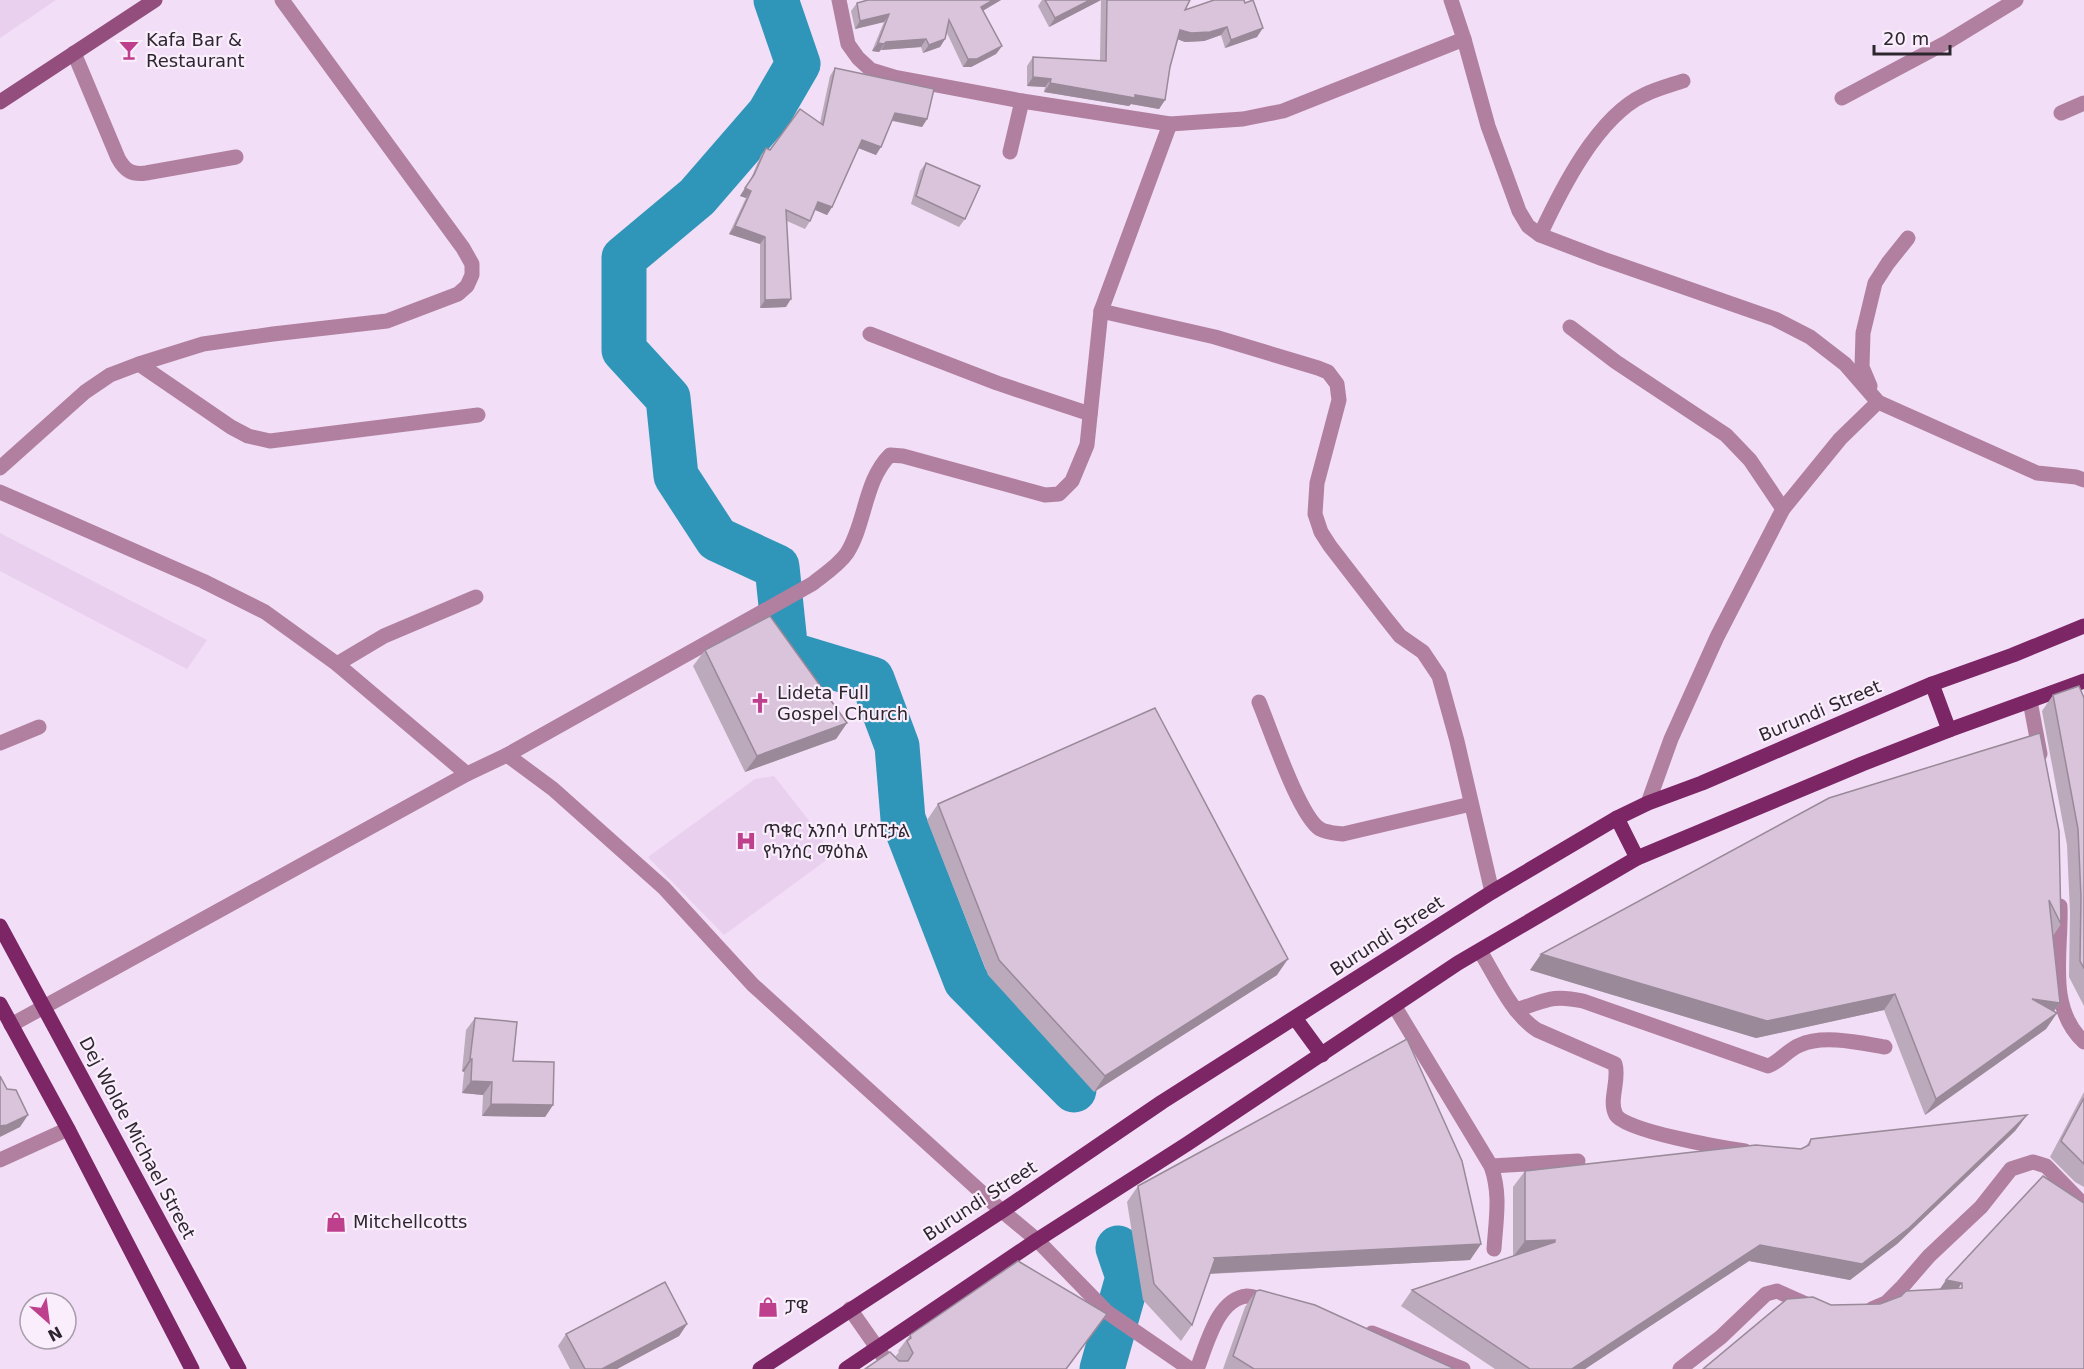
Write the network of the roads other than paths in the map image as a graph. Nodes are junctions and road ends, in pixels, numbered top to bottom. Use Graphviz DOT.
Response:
graph roads {
  1 [pos="154,0"];
  2 [pos="282,0"];
  3 [pos="839,0"];
  4 [pos="1451,0"];
  5 [pos="2016,0"];
  6 [pos="1464,39"];
  7 [pos="74,53"];
  8 [pos="1683,81"];
  9 [pos="1842,98"];
  10 [pos="1022,101"];
  11 [pos="0,102"];
  12 [pos="2084,103"];
  13 [pos="2061,113"];
  14 [pos="1170,124"];
  15 [pos="1010,152"];
  16 [pos="236,157"];
  17 [pos="1540,235"];
  18 [pos="1908,238"];
  19 [pos="1101,311"];
  20 [pos="1570,327"];
  21 [pos="870,334"];
  22 [pos="140,363"];
  23 [pos="1878,402"];
  24 [pos="1090,414"];
  25 [pos="478,415"];
  26 [pos="0,468"];
  27 [pos="2084,480"];
  28 [pos="0,492"];
  29 [pos="1783,509"];
  30 [pos="476,597"];
  31 [pos="2084,626"];
  32 [pos="337,664"];
  33 [pos="1932,684"];
  34 [pos="2078,688"];
  35 [pos="2030,701"];
  36 [pos="1259,702"];
  37 [pos="39,727"];
  38 [pos="1949,730"];
  39 [pos="0,743"];
  40 [pos="507,755"];
  41 [pos="2042,768"];
  42 [pos="467,774"];
  43 [pos="1648,803"];
  44 [pos="1472,804"];
  45 [pos="1617,818"];
  46 [pos="1637,858"];
  47 [pos="2059,891"];
  48 [pos="1492,892"];
  49 [pos="0,926"];
  50 [pos="1480,951"];
  51 [pos="0,1004"];
  52 [pos="44,1007"];
  53 [pos="1395,1007"];
  54 [pos="1516,1010"];
  55 [pos="1295,1018"];
  56 [pos="11,1025"];
  57 [pos="2084,1042"];
  58 [pos="1885,1047"];
  59 [pos="1322,1055"];
  60 [pos="68,1129"];
  61 [pos="1758,1153"];
  62 [pos="0,1160"];
  63 [pos="1578,1161"];
  64 [pos="1491,1166"];
  65 [pos="2084,1205"];
  66 [pos="1002,1211"];
  67 [pos="1037,1240"];
  68 [pos="1494,1249"];
  69 [pos="1281,1305"];
  70 [pos="850,1309"];
  71 [pos="1832,1311"];
  72 [pos="1854,1312"];
  73 [pos="1356,1328"];
  74 [pos="877,1348"];
  75 [pos="192,1369"];
  76 [pos="239,1369"];
  77 [pos="760,1369"];
  78 [pos="846,1369"];
  79 [pos="892,1369"];
  80 [pos="1190,1369"];
  81 [pos="1197,1369"];
  82 [pos="1463,1369"];
  83 [pos="1680,1369"];
  1 -- 7 [label="street"];
  2 -- 22 [label="street"];
  3 -- 10 [label="street"];
  4 -- 6 [label="street"];
  5 -- 9 [label="street"];
  6 -- 14 [label="street"];
  6 -- 17 [label="street"];
  7 -- 11 [label="street"];
  7 -- 16 [label="street"];
  8 -- 17 [label="street"];
  10 -- 14 [label="street"];
  10 -- 15 [label="street"];
  12 -- 13 [label="street"];
  14 -- 19 [label="street"];
  17 -- 23 [label="street"];
  18 -- 23 [label="street"];
  19 -- 24 [label="street"];
  19 -- 44 [label="street"];
  20 -- 29 [label="street"];
  21 -- 24 [label="street"];
  22 -- 25 [label="street"];
  22 -- 26 [label="street"];
  23 -- 27 [label="street"];
  23 -- 29 [label="street"];
  24 -- 40 [label="street"];
  28 -- 32 [label="street"];
  29 -- 43 [label="street"];
  30 -- 32 [label="street"];
  31 -- 33 [label="main road, Burundi Street"];
  32 -- 42 [label="street"];
  33 -- 38 [label="main road"];
  33 -- 43 [label="main road, Burundi Street"];
  34 -- 35 [label="main road"];
  35 -- 38 [label="main road"];
  35 -- 41 [label="street"];
  36 -- 44 [label="street"];
  37 -- 39 [label="street"];
  38 -- 46 [label="main road"];
  40 -- 42 [label="street"];
  40 -- 66 [label="street"];
  42 -- 52 [label="street"];
  43 -- 45 [label="main road, Burundi Street"];
  44 -- 48 [label="street"];
  45 -- 46 [label="main road"];
  45 -- 48 [label="main road, Burundi Street"];
  46 -- 50 [label="main road"];
  47 -- 57 [label="street"];
  48 -- 55 [label="main road, Burundi Street"];
  49 -- 52 [label="main road, Dej Wolde Michael Street"];
  50 -- 53 [label="main road"];
  50 -- 54 [label="street"];
  51 -- 56 [label="main road"];
  52 -- 56 [label="street"];
  52 -- 76 [label="main road, Dej Wolde Michael Street"];
  53 -- 59 [label="main road"];
  53 -- 64 [label="street"];
  54 -- 58 [label="street"];
  54 -- 61 [label="street"];
  55 -- 59 [label="main road"];
  55 -- 66 [label="main road, Burundi Street"];
  56 -- 60 [label="main road"];
  59 -- 67 [label="main road"];
  60 -- 62 [label="street"];
  60 -- 75 [label="main road"];
  63 -- 64 [label="street"];
  64 -- 68 [label="street"];
  65 -- 72 [label="street"];
  66 -- 67 [label="street"];
  66 -- 70 [label="main road, Burundi Street"];
  67 -- 74 [label="main road"];
  67 -- 80 [label="street"];
  69 -- 81 [label="street"];
  70 -- 74 [label="street"];
  70 -- 77 [label="main road, Burundi Street"];
  71 -- 83 [label="street"];
  73 -- 82 [label="street"];
  74 -- 78 [label="main road"];
  74 -- 79 [label="street"];
}
